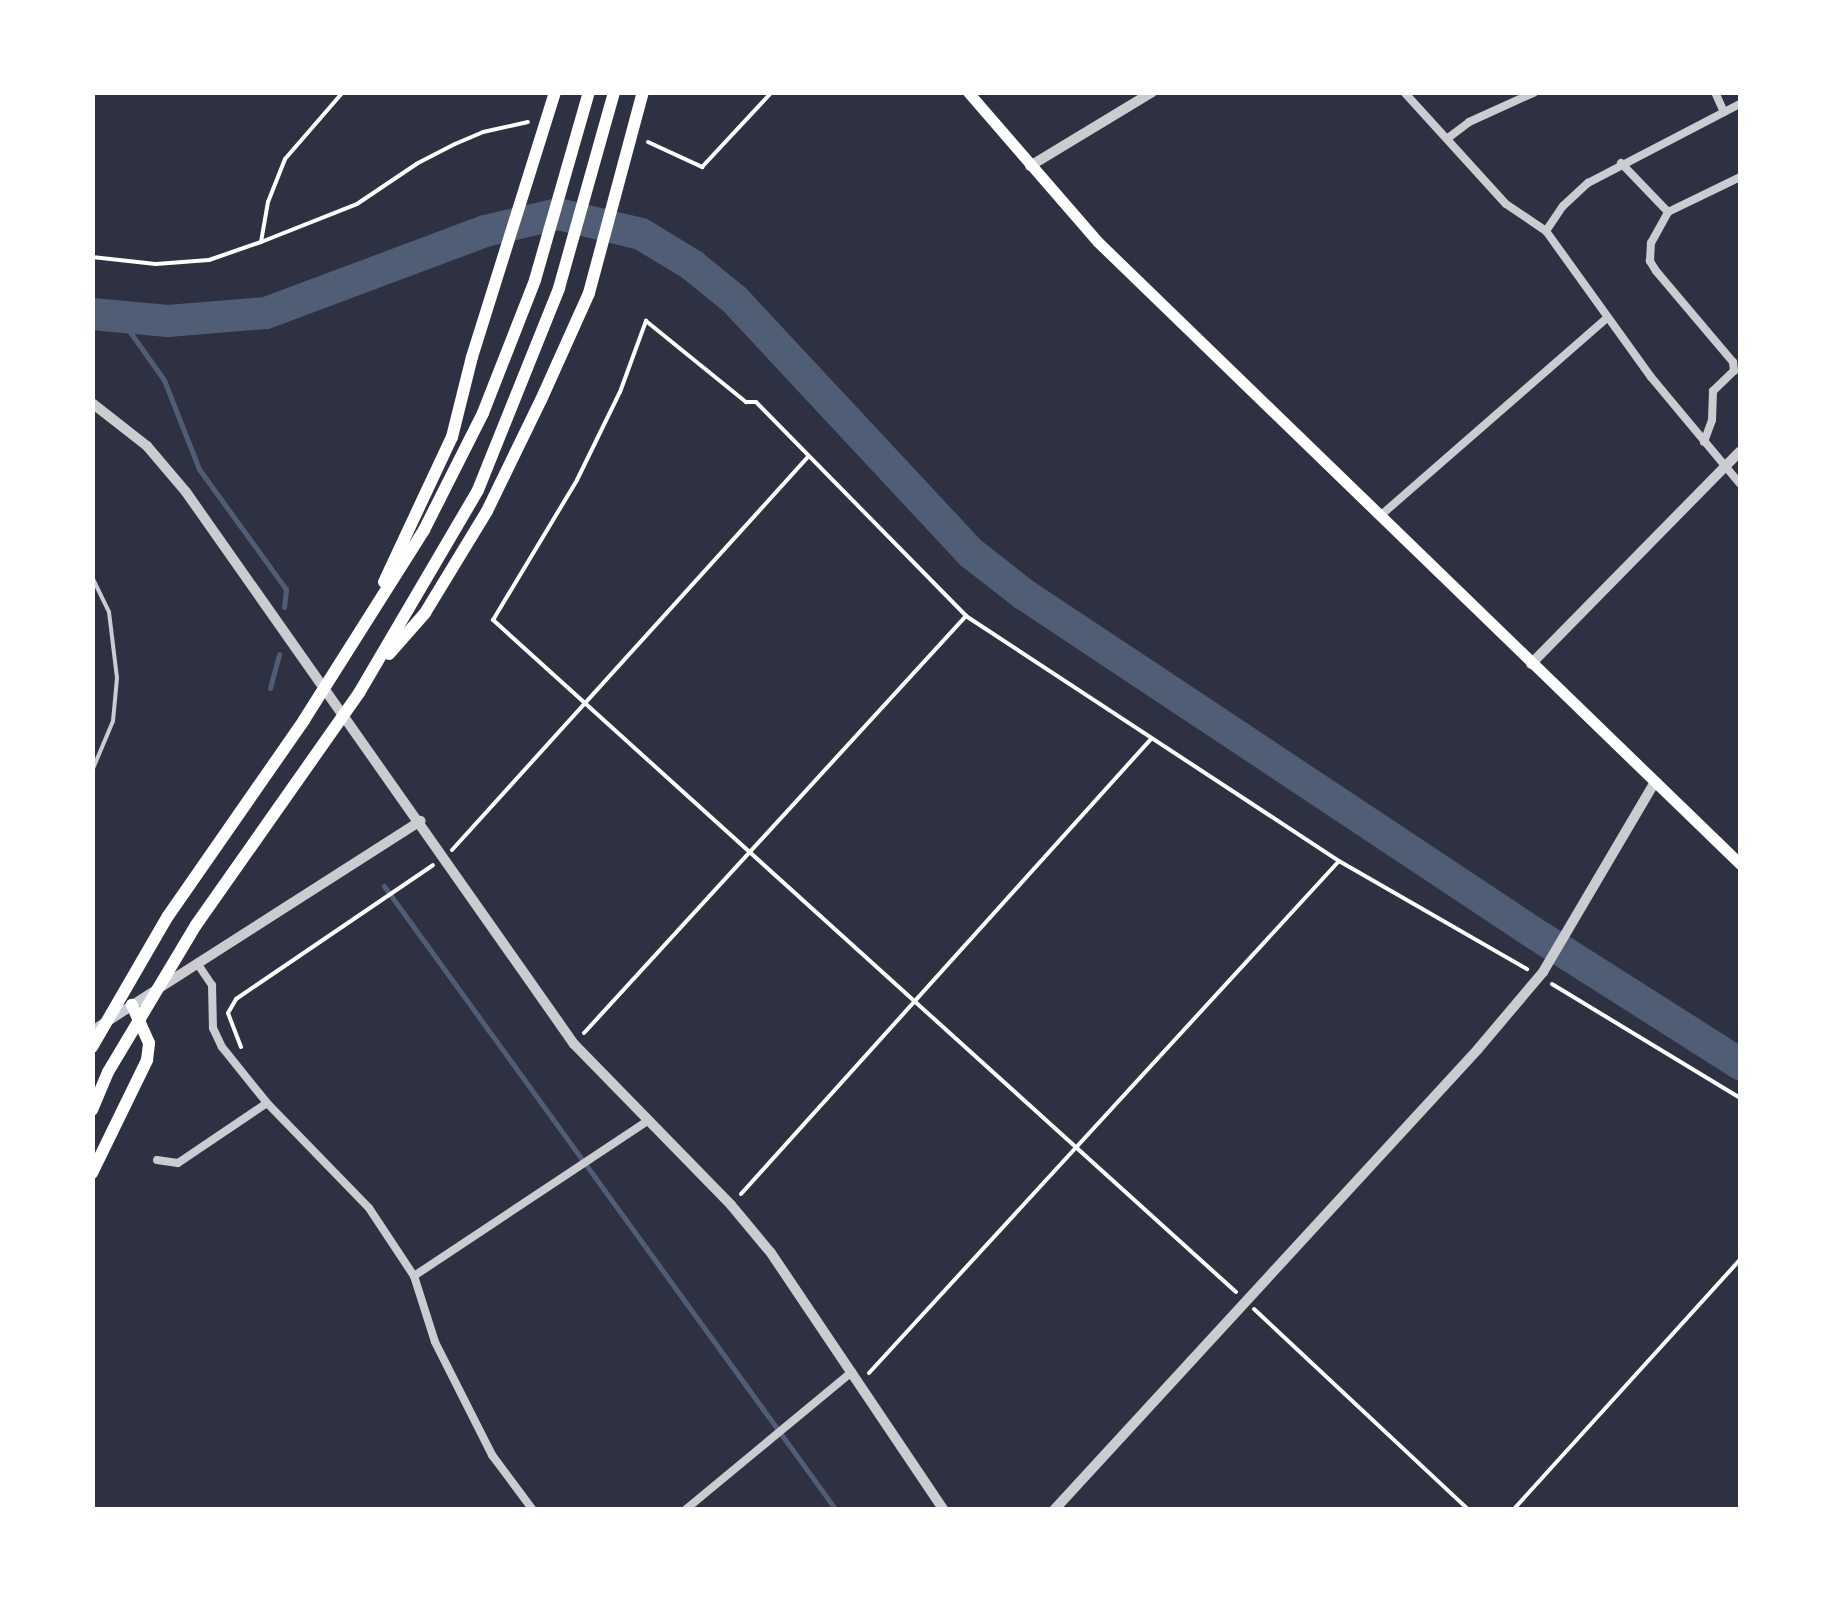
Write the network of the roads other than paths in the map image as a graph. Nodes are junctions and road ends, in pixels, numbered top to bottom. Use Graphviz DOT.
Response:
graph roads {
  1 [pos="554,92"];
  2 [pos="589,92"];
  3 [pos="614,92"];
  4 [pos="643,92"];
  5 [pos="968,92"];
  6 [pos="1152,92"];
  7 [pos="1404,92"];
  8 [pos="1535,92"];
  9 [pos="1715,92"];
  10 [pos="1740,104"];
  11 [pos="1724,112"];
  12 [pos="1448,138"];
  13 [pos="1621,163"];
  14 [pos="1030,166"];
  15 [pos="1740,177"];
  16 [pos="1668,212"];
  17 [pos="1546,232"];
  18 [pos="1606,319"];
  19 [pos="92,402"];
  20 [pos="1704,443"];
  21 [pos="1740,451"];
  22 [pos="1725,466"];
  23 [pos="1740,484"];
  24 [pos="1378,518"];
  25 [pos="92,578"];
  26 [pos="355,642"];
  27 [pos="1531,664"];
  28 [pos="362,687"];
  29 [pos="92,771"];
  30 [pos="1655,782"];
  31 [pos="420,821"];
  32 [pos="1740,864"];
  33 [pos="198,963"];
  34 [pos="132,1005"];
  35 [pos="92,1030"];
  36 [pos="92,1046"];
  37 [pos="267,1103"];
  38 [pos="92,1110"];
  39 [pos="647,1121"];
  40 [pos="158,1160"];
  41 [pos="92,1173"];
  42 [pos="414,1276"];
  43 [pos="852,1372"];
  44 [pos="533,1510"];
  45 [pos="686,1510"];
  46 [pos="944,1510"];
  47 [pos="1054,1510"];
  1 -- 26 [label="highway"];
  2 -- 26 [label="highway"];
  3 -- 28 [label="highway"];
  4 -- 28 [label="highway"];
  5 -- 14 [label="main road"];
  6 -- 14 [label="street"];
  7 -- 12 [label="street"];
  8 -- 12 [label="street"];
  9 -- 11 [label="street"];
  10 -- 11 [label="street"];
  11 -- 13 [label="street"];
  12 -- 17 [label="street"];
  13 -- 16 [label="street"];
  13 -- 17 [label="street"];
  14 -- 24 [label="main road"];
  15 -- 16 [label="street"];
  16 -- 20 [label="street"];
  17 -- 18 [label="street"];
  18 -- 20 [label="street"];
  18 -- 24 [label="street"];
  19 -- 31 [label="street"];
  20 -- 22 [label="street"];
  21 -- 22 [label="street"];
  22 -- 23 [label="street"];
  22 -- 27 [label="street"];
  24 -- 27 [label="main road"];
  25 -- 29 [label="lane"];
  26 -- 36 [label="highway"];
  27 -- 30 [label="main road"];
  28 -- 38 [label="highway"];
  30 -- 32 [label="main road"];
  30 -- 47 [label="street"];
  31 -- 33 [label="street"];
  31 -- 39 [label="street"];
  33 -- 34 [label="street"];
  33 -- 37 [label="street"];
  34 -- 35 [label="street"];
  34 -- 41 [label="highway"];
  37 -- 40 [label="street"];
  37 -- 42 [label="street"];
  39 -- 42 [label="street"];
  39 -- 43 [label="street"];
  42 -- 44 [label="street"];
  43 -- 45 [label="street"];
  43 -- 46 [label="street"];
}
